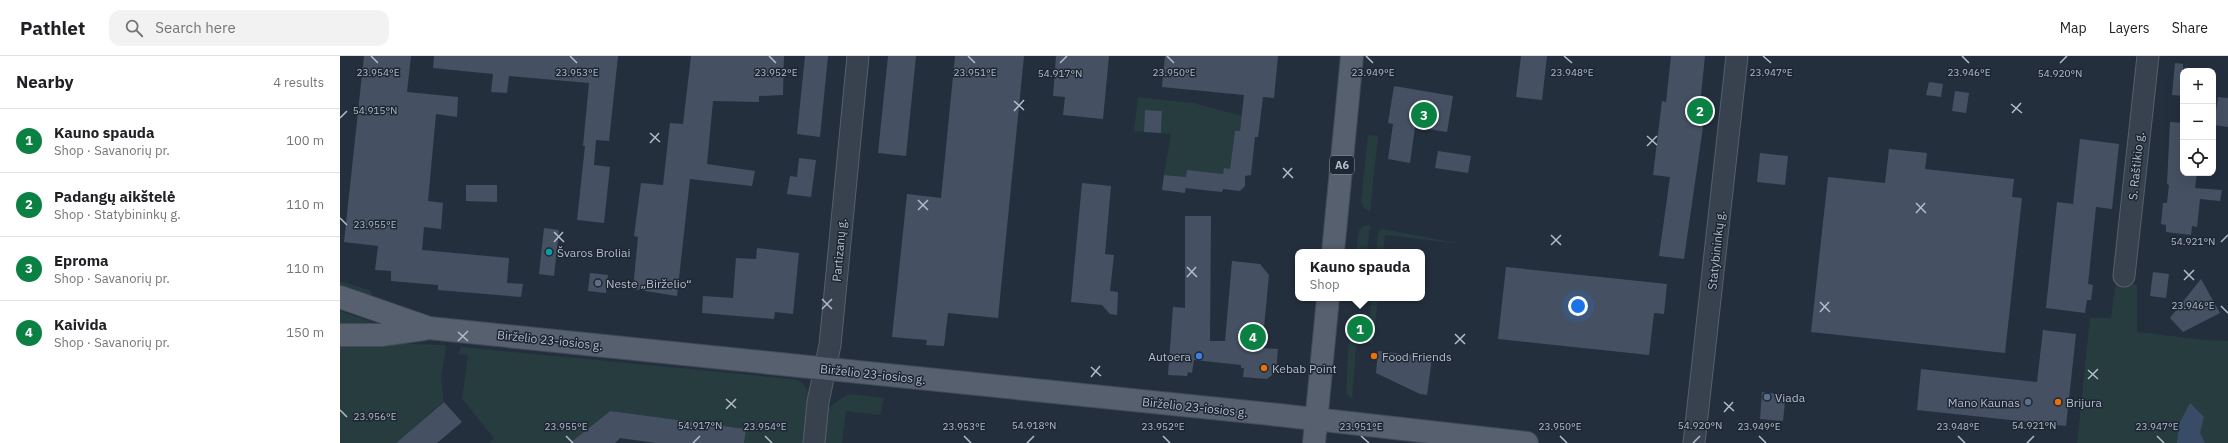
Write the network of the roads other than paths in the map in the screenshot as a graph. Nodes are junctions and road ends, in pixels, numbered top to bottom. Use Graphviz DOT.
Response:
graph roads {
  1 [pos="858,56"];
  2 [pos="1352,56"];
  3 [pos="1737,56"];
  4 [pos="2148,56"];
  5 [pos="1333,249"];
  6 [pos="2124,276"];
  7 [pos="340,297"];
  8 [pos="1328,301"];
  9 [pos="384,313"];
  10 [pos="429,328"];
  11 [pos="340,335"];
  12 [pos="381,335"];
  13 [pos="825,369"];
  14 [pos="1316,420"];
  15 [pos="814,443"];
  16 [pos="1314,443"];
  17 [pos="1527,443"];
  18 [pos="1694,443"];
  1 -- 13 [label="street, Partizanų g."];
  2 -- 5 [label="main road, A6"];
  3 -- 18 [label="street, Statybininkų g."];
  4 -- 6 [label="street, S. Raštikio g."];
  7 -- 9 [label="main road, Birželio 23-iosios g."];
  8 -- 14 [label="main road"];
  9 -- 10 [label="main road, Birželio 23-iosios g."];
  9 -- 12 [label="main road"];
  10 -- 12 [label="main road, Birželio 23-iosios g."];
  10 -- 13 [label="main road, Birželio 23-iosios g."];
  11 -- 12 [label="main road, Birželio 23-iosios g."];
  13 -- 14 [label="main road, Birželio 23-iosios g."];
  13 -- 15 [label="street, Partizanų g."];
  14 -- 16 [label="main road"];
  14 -- 17 [label="main road, Birželio 23-iosios g."];
}
